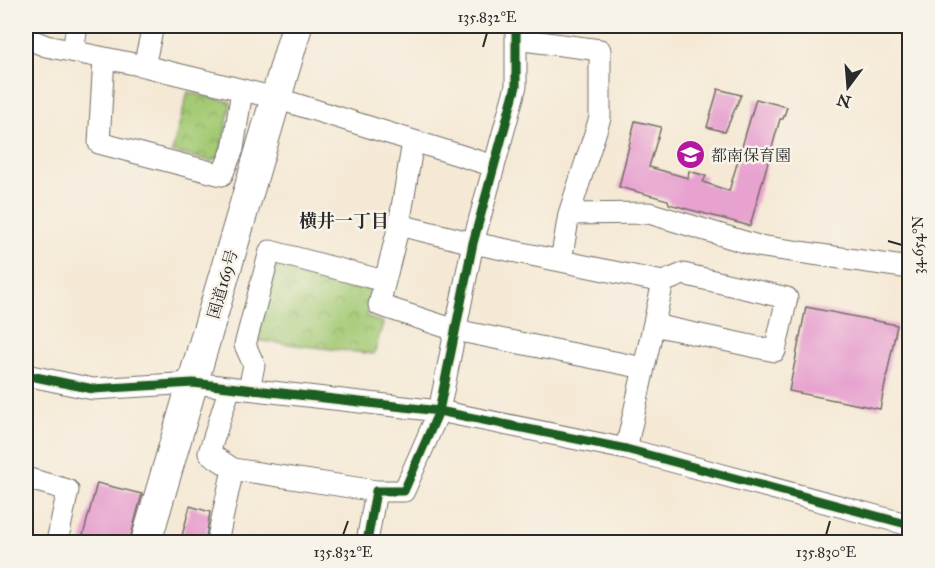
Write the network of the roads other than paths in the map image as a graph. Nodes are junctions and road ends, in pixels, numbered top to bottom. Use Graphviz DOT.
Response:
graph roads {
  1 [pos="77,26"];
  2 [pos="153,26"];
  3 [pos="297,26"];
  4 [pos="516,32"];
  5 [pos="26,38"];
  6 [pos="73,51"];
  7 [pos="104,58"];
  8 [pos="144,66"];
  9 [pos="242,90"];
  10 [pos="276,99"];
  11 [pos="413,142"];
  12 [pos="494,166"];
  13 [pos="569,214"];
  14 [pos="399,225"];
  15 [pos="473,243"];
  16 [pos="561,261"];
  17 [pos="909,268"];
  18 [pos="384,281"];
  19 [pos="663,282"];
  20 [pos="654,325"];
  21 [pos="455,330"];
  22 [pos="644,368"];
  23 [pos="26,375"];
  24 [pos="193,383"];
  25 [pos="239,388"];
  26 [pos="439,411"];
  27 [pos="626,449"];
  28 [pos="233,469"];
  29 [pos="26,478"];
  30 [pos="376,491"];
  31 [pos="909,525"];
  32 [pos="57,543"];
  33 [pos="146,543"];
  34 [pos="217,543"];
  35 [pos="367,543"];
  1 -- 6 [label="street"];
  2 -- 8 [label="street"];
  3 -- 10 [label="highway, 国道169号"];
  4 -- 12 [label="street"];
  4 -- 13 [label="street"];
  5 -- 6 [label="street"];
  6 -- 7 [label="street"];
  7 -- 8 [label="street"];
  7 -- 9 [label="street"];
  8 -- 9 [label="street"];
  9 -- 10 [label="street"];
  10 -- 11 [label="street"];
  10 -- 24 [label="highway, 国道169号"];
  11 -- 12 [label="street"];
  11 -- 14 [label="street"];
  12 -- 15 [label="street"];
  13 -- 16 [label="street"];
  13 -- 17 [label="street"];
  14 -- 15 [label="street"];
  14 -- 18 [label="street"];
  15 -- 16 [label="street"];
  15 -- 21 [label="street"];
  16 -- 19 [label="street"];
  18 -- 21 [label="street"];
  18 -- 25 [label="street"];
  19 -- 20 [label="street"];
  19 -- 20 [label="street"];
  20 -- 22 [label="street"];
  21 -- 22 [label="street"];
  21 -- 26 [label="street"];
  22 -- 27 [label="street"];
  23 -- 24 [label="street"];
  24 -- 25 [label="street"];
  24 -- 33 [label="highway, 国道169号"];
  25 -- 26 [label="street"];
  25 -- 28 [label="street"];
  26 -- 27 [label="street"];
  26 -- 30 [label="street"];
  27 -- 31 [label="street"];
  28 -- 30 [label="street"];
  28 -- 34 [label="street"];
  29 -- 32 [label="street"];
  30 -- 35 [label="street"];
}
